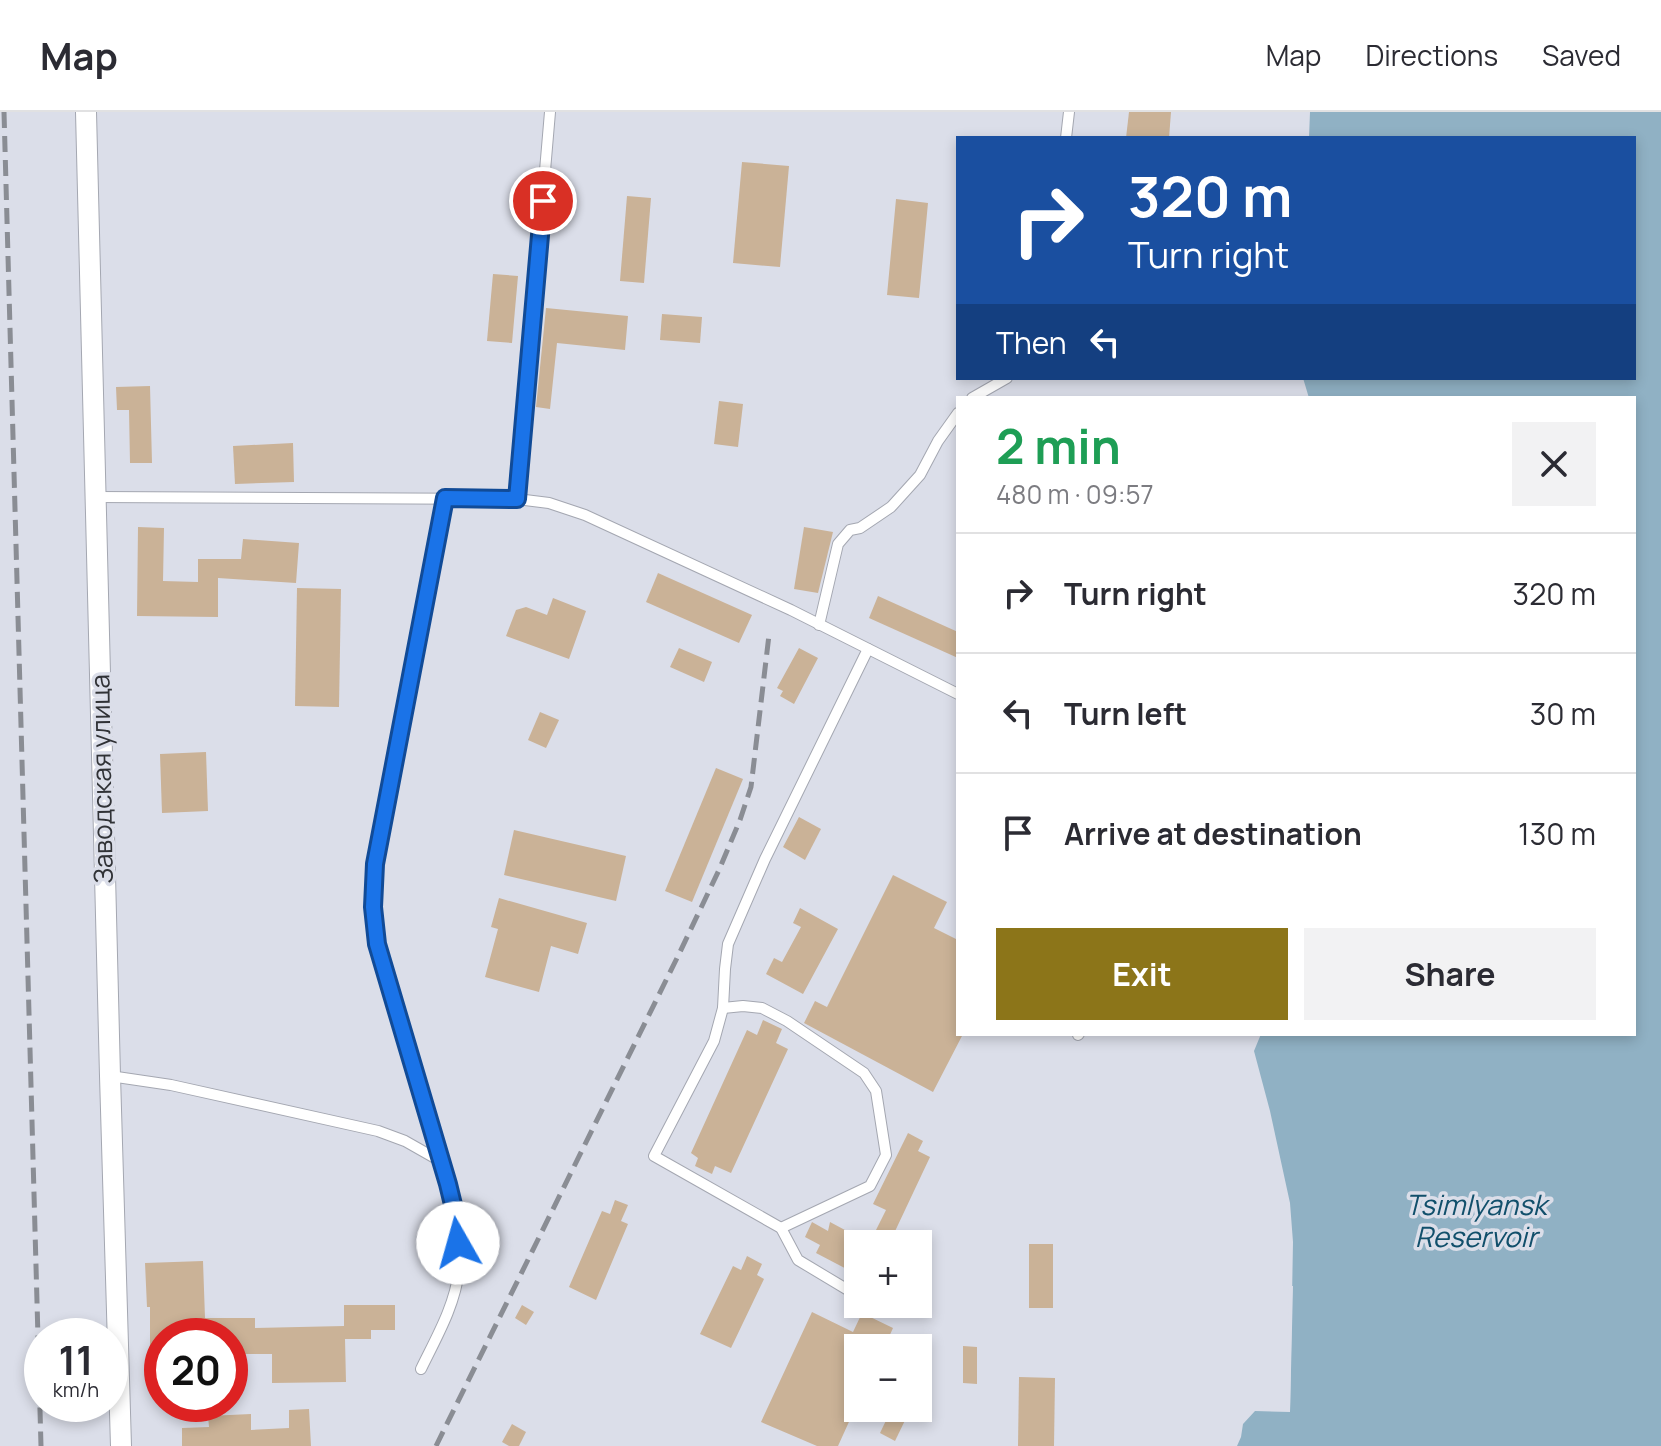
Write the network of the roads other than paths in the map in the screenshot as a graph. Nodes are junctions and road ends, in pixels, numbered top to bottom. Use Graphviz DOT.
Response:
graph roads {
  1 [pos="86,112"];
  2 [pos="550,112"];
  3 [pos="1069,112"];
  4 [pos="1066,136"];
  5 [pos="1004,380"];
  6 [pos="976,396"];
  7 [pos="956,416"];
  8 [pos="95,497"];
  9 [pos="445,498"];
  10 [pos="517,499"];
  11 [pos="819,625"];
  12 [pos="868,649"];
  13 [pos="956,693"];
  14 [pos="723,1008"];
  15 [pos="110,1076"];
  16 [pos="442,1162"];
  17 [pos="781,1228"];
  18 [pos="844,1288"];
  19 [pos="421,1369"];
  20 [pos="121,1446"];
  1 -- 8 [label="street, Заводская улица"];
  2 -- 10 [label="lane"];
  3 -- 4 [label="lane"];
  5 -- 6 [label="lane"];
  7 -- 11 [label="lane"];
  8 -- 9 [label="lane"];
  8 -- 15 [label="street, Заводская улица"];
  9 -- 10 [label="lane"];
  9 -- 16 [label="lane"];
  10 -- 11 [label="lane"];
  11 -- 12 [label="lane"];
  12 -- 13 [label="lane"];
  12 -- 14 [label="lane"];
  14 -- 17 [label="lane"];
  14 -- 17 [label="lane"];
  15 -- 16 [label="lane"];
  15 -- 20 [label="street, Заводская улица"];
  16 -- 19 [label="lane"];
  17 -- 18 [label="lane"];
}
